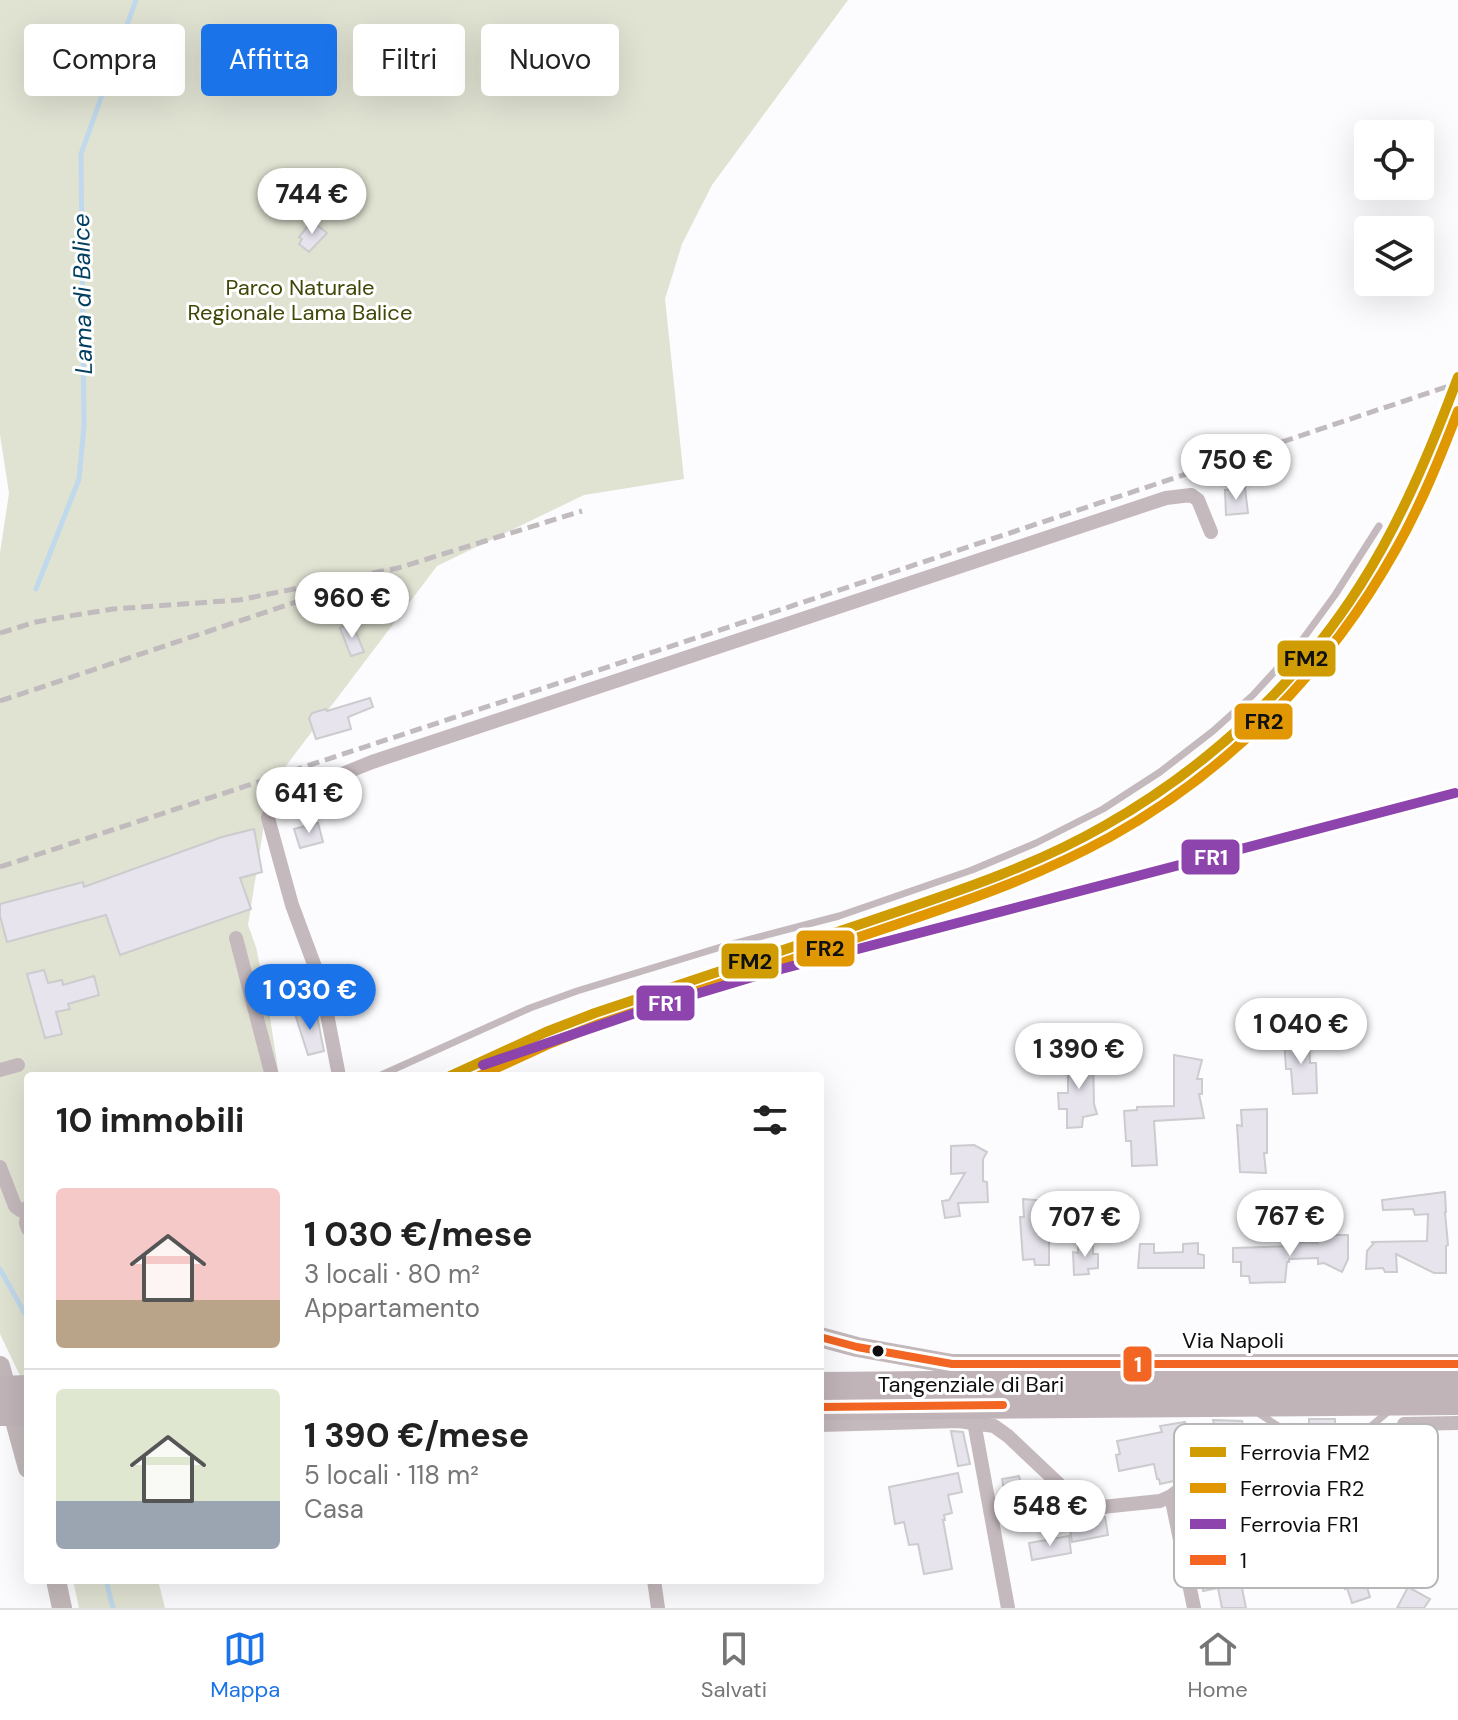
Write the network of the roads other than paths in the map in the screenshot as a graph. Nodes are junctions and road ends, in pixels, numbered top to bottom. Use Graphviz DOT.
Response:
graph roads {
  1 [pos="1379,526"];
  2 [pos="1211,532"];
  3 [pos="236,938"];
  4 [pos="18,1065"];
  5 [pos="0,1070"];
  6 [pos="271,1072"];
  7 [pos="338,1072"];
  8 [pos="388,1072"];
  9 [pos="0,1167"];
  10 [pos="24,1209"];
  11 [pos="824,1338"];
  12 [pos="1458,1364"];
  13 [pos="0,1366"];
  14 [pos="1458,1379"];
  15 [pos="24,1388"];
  16 [pos="0,1389"];
  17 [pos="824,1390"];
  18 [pos="824,1390"];
  19 [pos="1243,1402"];
  20 [pos="1458,1402"];
  21 [pos="0,1413"];
  22 [pos="24,1413"];
  23 [pos="1402,1413"];
  24 [pos="974,1422"];
  25 [pos="1458,1423"];
  26 [pos="1276,1424"];
  27 [pos="1379,1424"];
  28 [pos="824,1425"];
  29 [pos="24,1453"];
  30 [pos="1174,1494"];
  31 [pos="1171,1496"];
  32 [pos="1174,1511"];
  33 [pos="57,1584"];
  34 [pos="655,1584"];
  35 [pos="1190,1588"];
  36 [pos="62,1608"];
  37 [pos="658,1608"];
  38 [pos="1008,1608"];
  39 [pos="1194,1608"];
  1 -- 8 [label="lane"];
  2 -- 7 [label="street"];
  3 -- 6 [label="street"];
  4 -- 5 [label="street"];
  9 -- 10 [label="street"];
  11 -- 12 [label="street, Via Napoli"];
  13 -- 29 [label="street"];
  14 -- 17 [label="highway, Tangenziale di Bari"];
  15 -- 16 [label="highway"];
  18 -- 19 [label="highway, Tangenziale di Bari"];
  19 -- 23 [label="highway, Tangenziale di Bari"];
  19 -- 26 [label="lane"];
  20 -- 23 [label="highway, Tangenziale di Bari"];
  21 -- 22 [label="highway"];
  23 -- 25 [label="street"];
  23 -- 27 [label="lane"];
  24 -- 28 [label="street"];
  24 -- 31 [label="street"];
  24 -- 38 [label="street"];
  30 -- 31 [label="street"];
  31 -- 32 [label="street"];
  33 -- 36 [label="street"];
  34 -- 37 [label="street"];
  35 -- 39 [label="street"];
}
